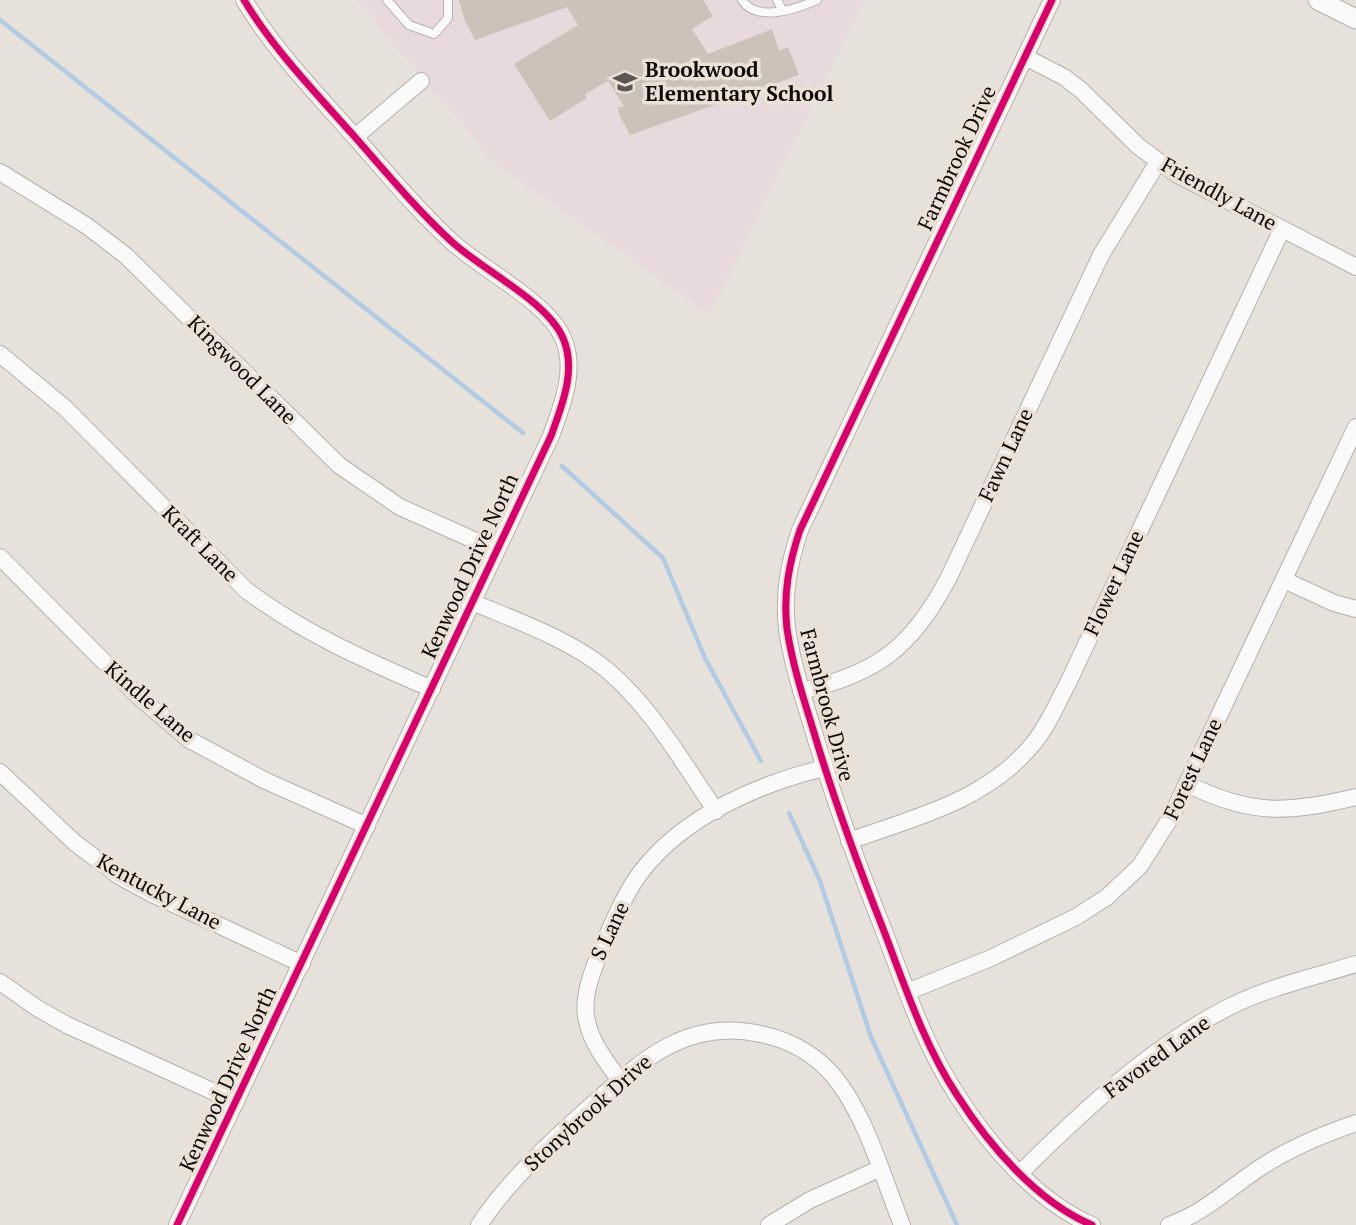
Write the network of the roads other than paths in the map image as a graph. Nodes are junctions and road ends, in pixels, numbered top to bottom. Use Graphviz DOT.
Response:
graph roads {
  1 [pos="244,0"];
  2 [pos="387,0"];
  3 [pos="447,0"];
  4 [pos="742,0"];
  5 [pos="777,0"];
  6 [pos="817,0"];
  7 [pos="1052,0"];
  8 [pos="1318,0"];
  9 [pos="807,2"];
  10 [pos="783,10"];
  11 [pos="1356,19"];
  12 [pos="1025,57"];
  13 [pos="421,81"];
  14 [pos="355,137"];
  15 [pos="1158,162"];
  16 [pos="0,172"];
  17 [pos="1282,229"];
  18 [pos="1356,267"];
  19 [pos="0,354"];
  20 [pos="1355,434"];
  21 [pos="496,550"];
  22 [pos="0,557"];
  23 [pos="1284,580"];
  24 [pos="472,602"];
  25 [pos="1356,609"];
  26 [pos="432,690"];
  27 [pos="802,691"];
  28 [pos="824,768"];
  29 [pos="0,772"];
  30 [pos="1187,784"];
  31 [pos="1356,797"];
  32 [pos="716,811"];
  33 [pos="367,826"];
  34 [pos="849,841"];
  35 [pos="302,964"];
  36 [pos="1356,964"];
  37 [pos="0,982"];
  38 [pos="907,992"];
  39 [pos="620,1080"];
  40 [pos="236,1102"];
  41 [pos="1356,1124"];
  42 [pos="879,1169"];
  43 [pos="1020,1173"];
  44 [pos="177,1225"];
  45 [pos="479,1225"];
  46 [pos="769,1225"];
  47 [pos="902,1225"];
  48 [pos="1092,1225"];
  49 [pos="1169,1225"];
  1 -- 14 [label="street, Kenwood Drive North"];
  2 -- 3 [label="lane"];
  4 -- 10 [label="lane"];
  5 -- 10 [label="lane"];
  6 -- 9 [label="lane"];
  7 -- 12 [label="street, Farmbrook Drive"];
  8 -- 11 [label="street"];
  9 -- 10 [label="lane"];
  12 -- 15 [label="street, Friendly Lane"];
  12 -- 27 [label="street, Farmbrook Drive"];
  13 -- 14 [label="street"];
  14 -- 21 [label="street, Kenwood Drive North"];
  15 -- 17 [label="street, Friendly Lane"];
  15 -- 27 [label="street, Fawn Lane"];
  16 -- 21 [label="street, Kingwood Lane"];
  17 -- 18 [label="street, Friendly Lane"];
  17 -- 34 [label="street, Flower Lane"];
  19 -- 26 [label="street, Kraft Lane"];
  20 -- 23 [label="street, Forest Lane"];
  21 -- 24 [label="street, Kenwood Drive North"];
  22 -- 33 [label="street, Kindle Lane"];
  23 -- 25 [label="street"];
  23 -- 30 [label="street, Forest Lane"];
  24 -- 26 [label="street, Kenwood Drive North"];
  24 -- 32 [label="street"];
  26 -- 33 [label="street, Kenwood Drive North"];
  27 -- 28 [label="street, Farmbrook Drive"];
  28 -- 32 [label="street, S Lane"];
  28 -- 34 [label="street, Farmbrook Drive"];
  29 -- 35 [label="street, Kentucky Lane"];
  30 -- 31 [label="street"];
  30 -- 38 [label="street, Forest Lane"];
  32 -- 39 [label="street, S Lane"];
  33 -- 35 [label="street, Kenwood Drive North"];
  34 -- 38 [label="street, Farmbrook Drive"];
  35 -- 40 [label="street, Kenwood Drive North"];
  36 -- 43 [label="street, Favored Lane"];
  37 -- 40 [label="street"];
  38 -- 43 [label="street, Farmbrook Drive"];
  39 -- 42 [label="street, Stonybrook Drive"];
  39 -- 45 [label="street, Stonybrook Drive"];
  40 -- 44 [label="street, Kenwood Drive North"];
  41 -- 49 [label="street"];
  42 -- 46 [label="street"];
  42 -- 47 [label="street, Stonybrook Drive"];
  43 -- 48 [label="street, Farmbrook Drive"];
}
